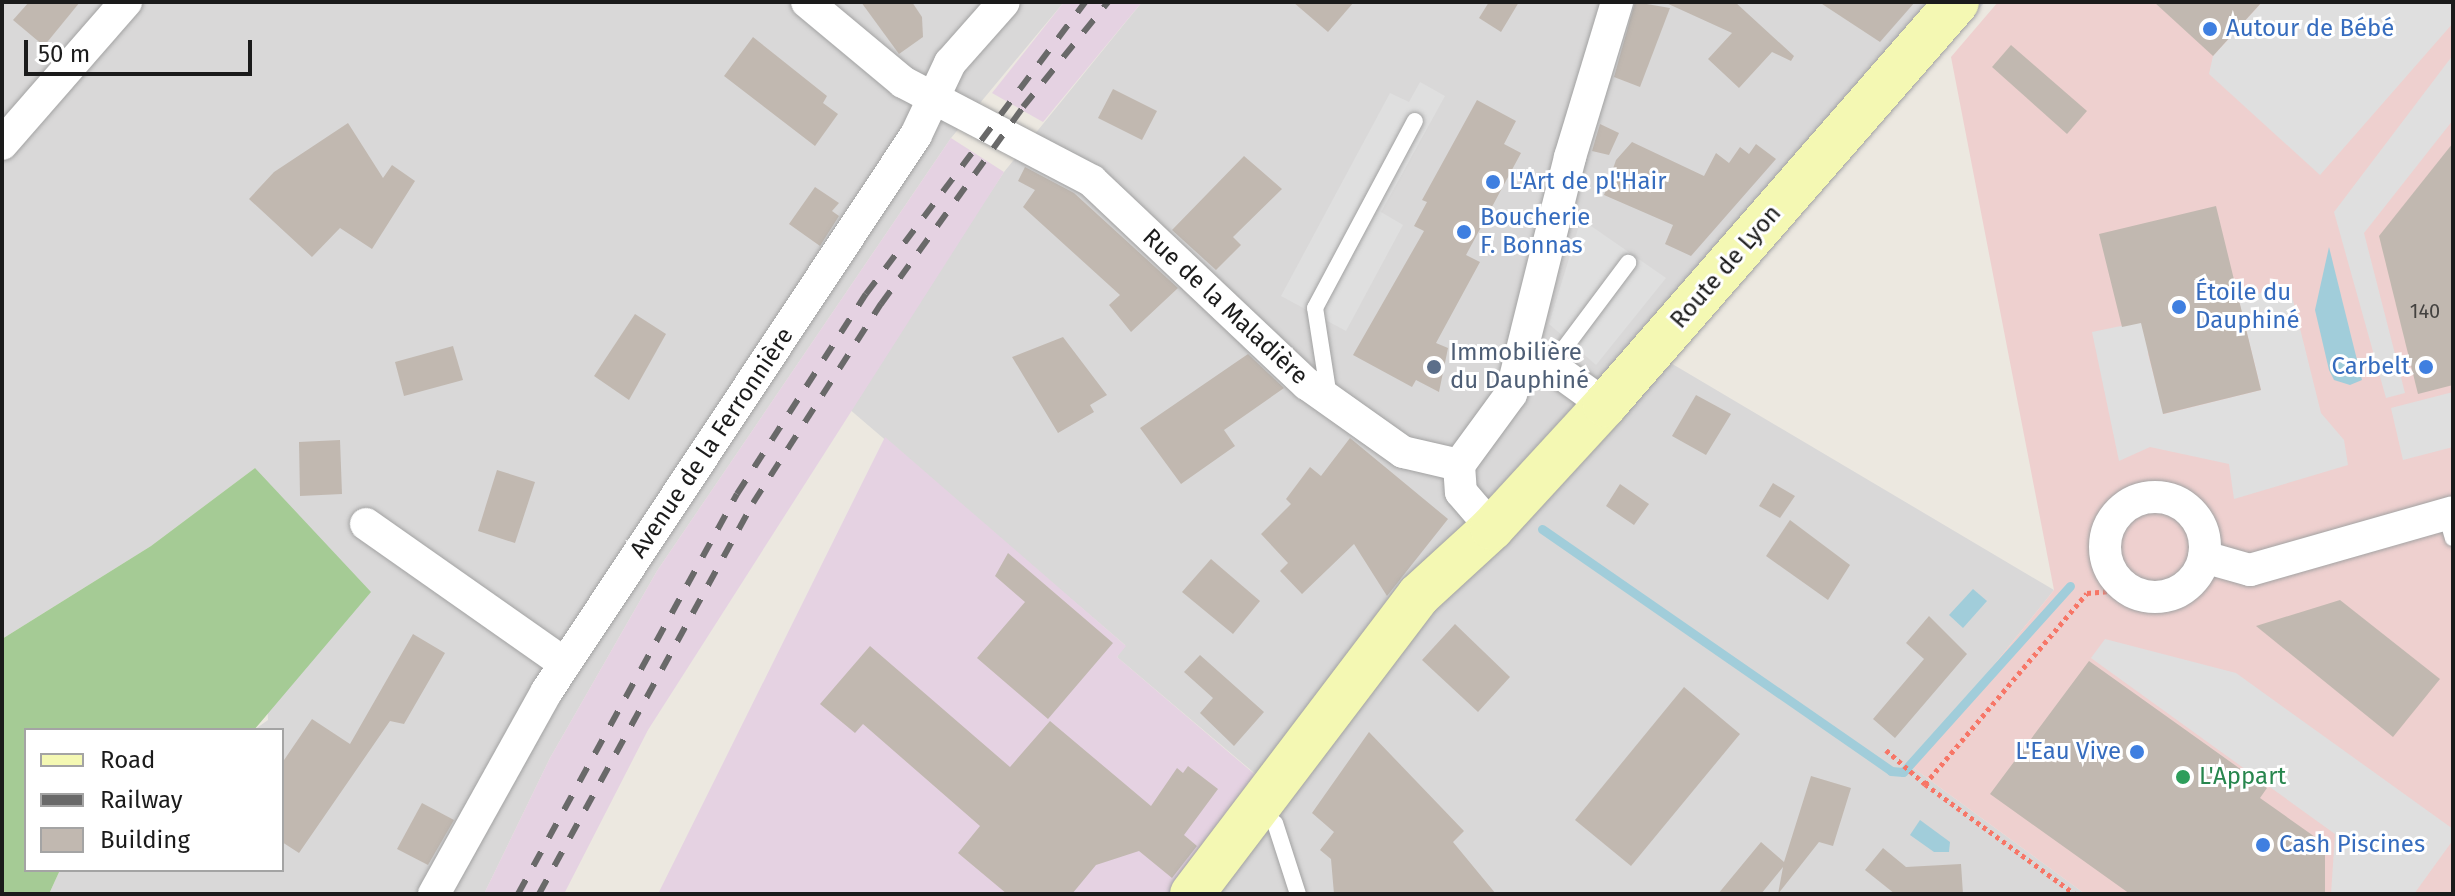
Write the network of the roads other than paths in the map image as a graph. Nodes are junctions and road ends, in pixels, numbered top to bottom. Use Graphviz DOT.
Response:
graph roads {
  1 [pos="126,2"];
  2 [pos="807,2"];
  3 [pos="1617,2"];
  4 [pos="1957,2"];
  5 [pos="989,8"];
  6 [pos="934,98"];
  7 [pos="1415,121"];
  8 [pos="2,144"];
  9 [pos="1628,263"];
  10 [pos="1536,363"];
  11 [pos="1329,400"];
  12 [pos="1605,405"];
  13 [pos="1459,465"];
  14 [pos="2451,521"];
  15 [pos="366,524"];
  16 [pos="1492,528"];
  17 [pos="2204,557"];
  18 [pos="565,664"];
  19 [pos="1275,823"];
  20 [pos="434,894"];
  21 [pos="1192,894"];
  22 [pos="1224,894"];
  23 [pos="1298,894"];
  1 -- 8 [label="street"];
  2 -- 6 [label="street, Rue de la Maladière"];
  3 -- 10 [label="street"];
  4 -- 12 [label="main road, Route de Lyon"];
  5 -- 6 [label="street, Avenue de la Ferronnière"];
  6 -- 11 [label="street, Rue de la Maladière"];
  6 -- 18 [label="street, Avenue de la Ferronnière"];
  7 -- 11 [label="lane"];
  9 -- 10 [label="lane"];
  10 -- 12 [label="street"];
  10 -- 13 [label="street"];
  11 -- 13 [label="street, Rue de la Maladière"];
  12 -- 16 [label="main road, Route de Lyon"];
  13 -- 16 [label="street"];
  14 -- 17 [label="street"];
  15 -- 18 [label="street"];
  16 -- 19 [label="main road"];
  16 -- 21 [label="main road"];
  18 -- 20 [label="street, Avenue de la Ferronnière"];
  19 -- 22 [label="main road"];
  19 -- 23 [label="lane"];
}
